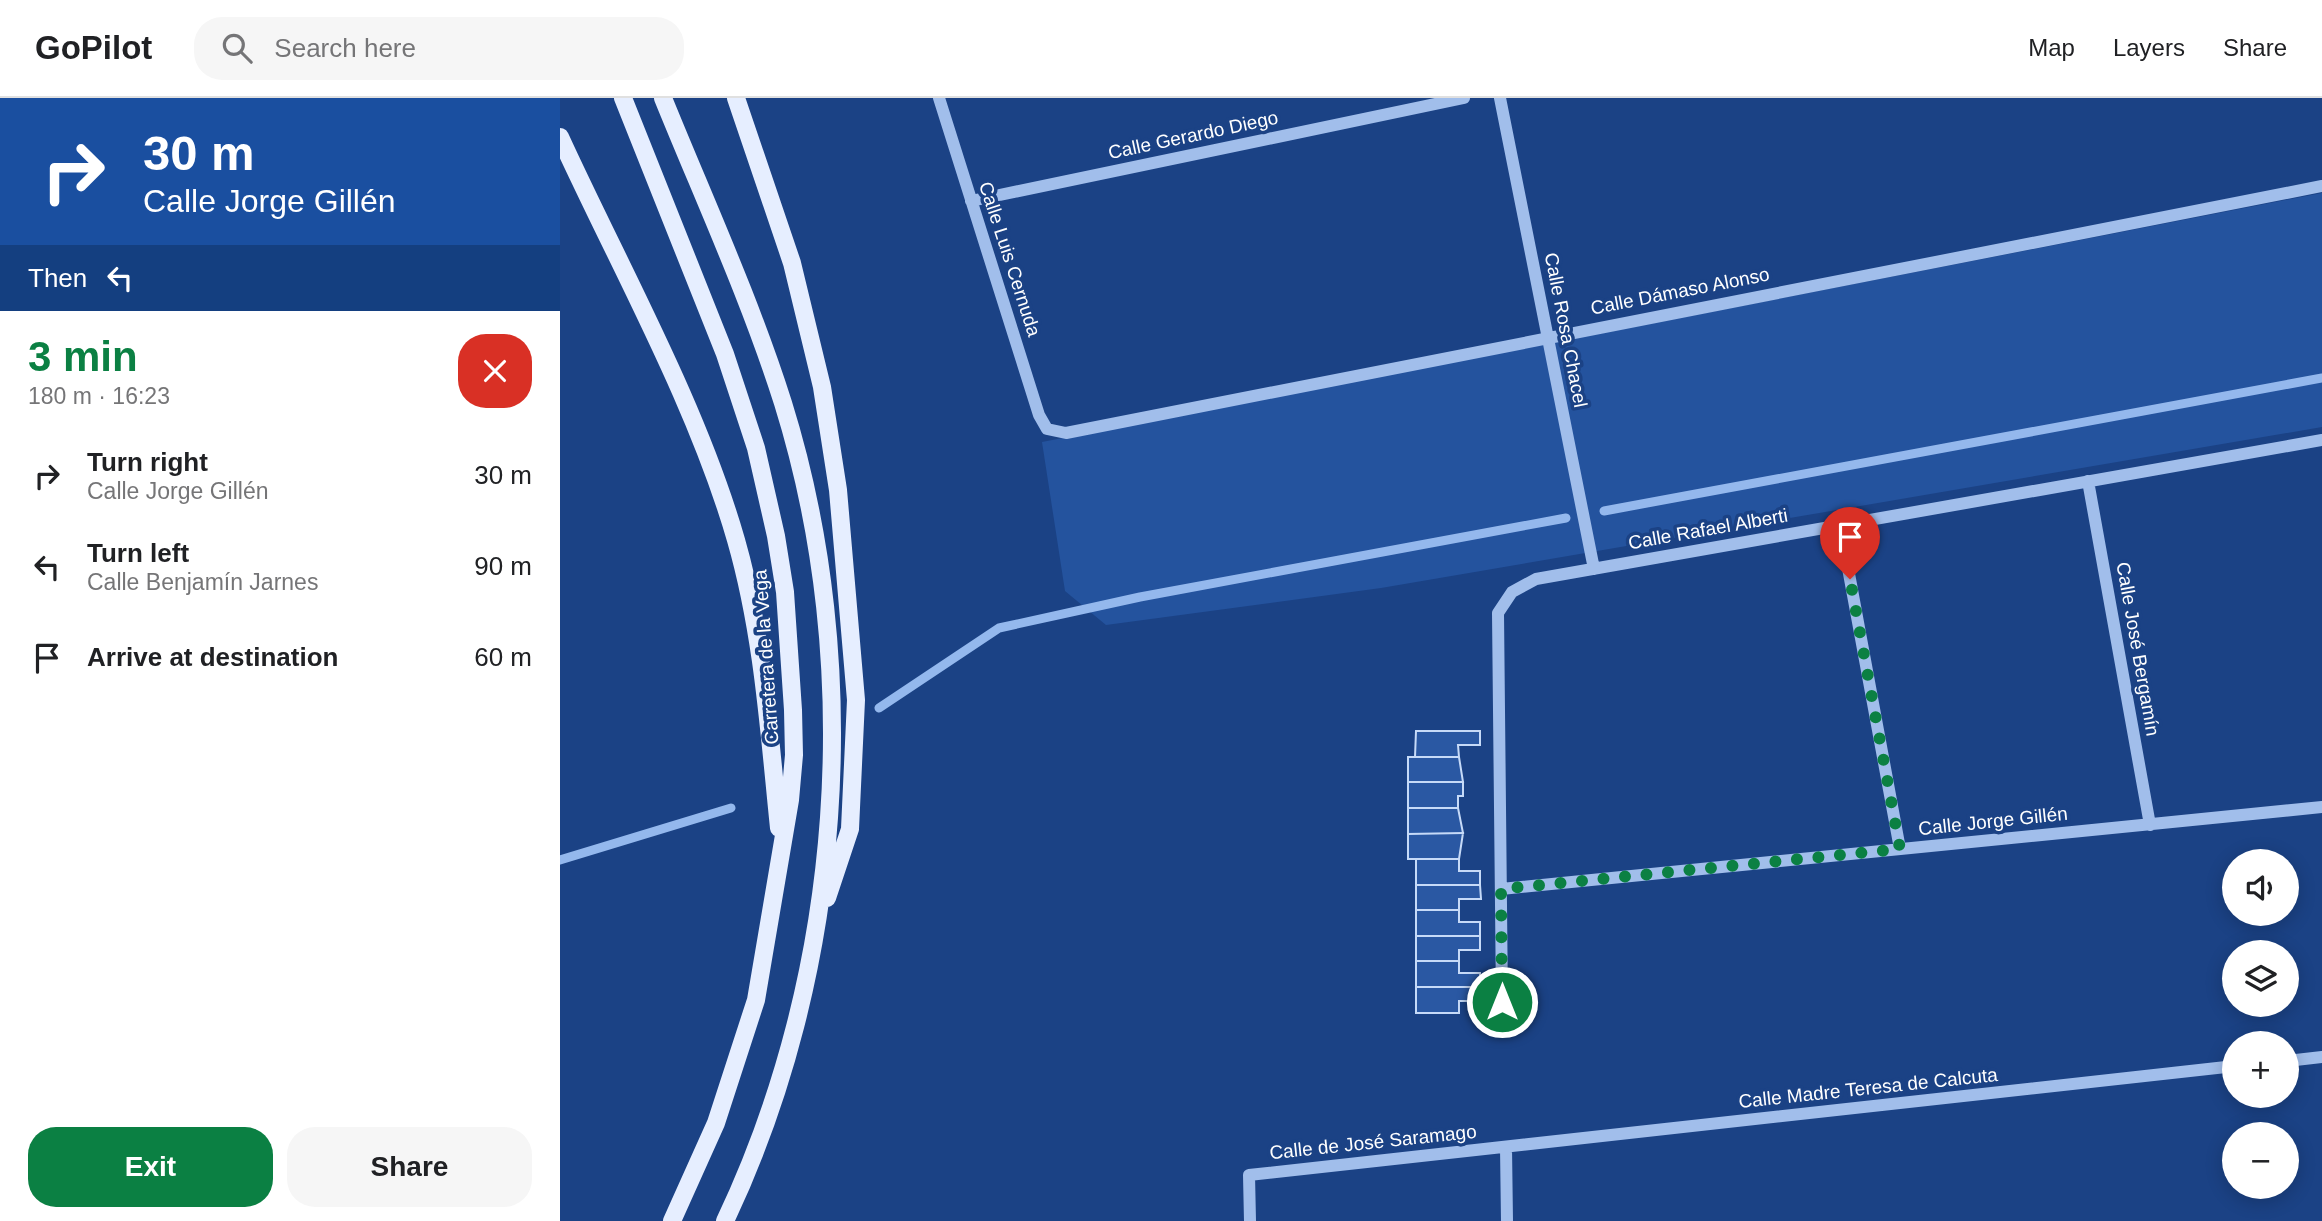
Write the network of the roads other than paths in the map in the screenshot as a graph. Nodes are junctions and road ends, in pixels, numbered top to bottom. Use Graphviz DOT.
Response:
graph roads {
  1 [pos="623,98"];
  2 [pos="663,98"];
  3 [pos="736,98"];
  4 [pos="939,98"];
  5 [pos="1464,98"];
  6 [pos="1500,98"];
  7 [pos="560,137"];
  8 [pos="2322,186"];
  9 [pos="971,201"];
  10 [pos="1547,337"];
  11 [pos="1047,429"];
  12 [pos="2322,440"];
  13 [pos="2088,481"];
  14 [pos="1840,525"];
  15 [pos="1594,569"];
  16 [pos="2322,807"];
  17 [pos="2150,825"];
  18 [pos="781,846"];
  19 [pos="1900,849"];
  20 [pos="1501,889"];
  21 [pos="815,936"];
  22 [pos="1502,1002"];
  23 [pos="2322,1057"];
  24 [pos="2299,1060"];
  25 [pos="2222,1067"];
  26 [pos="1506,1147"];
  27 [pos="672,1221"];
  28 [pos="725,1221"];
  29 [pos="1250,1221"];
  30 [pos="1507,1221"];
  1 -- 18 [label="main road, Carretera de la Vega"];
  2 -- 21 [label="main road"];
  3 -- 21 [label="main road"];
  4 -- 9 [label="street, Calle Luis Cernuda"];
  5 -- 9 [label="street, Calle Gerardo Diego"];
  6 -- 10 [label="street, Calle Rosa Chacel"];
  7 -- 18 [label="main road"];
  8 -- 10 [label="street, Calle Dámaso Alonso"];
  9 -- 11 [label="street, Calle Luis Cernuda"];
  10 -- 11 [label="street, Calle Dámaso Alonso"];
  10 -- 15 [label="street, Calle Rosa Chacel"];
  12 -- 13 [label="street, Calle Rafael Alberti"];
  13 -- 14 [label="street, Calle Rafael Alberti"];
  13 -- 17 [label="street, Calle José Bergamín"];
  14 -- 15 [label="street, Calle Rafael Alberti"];
  14 -- 19 [label="street"];
  15 -- 20 [label="street, Calle Rafael Alberti"];
  16 -- 17 [label="street, Calle Jorge Gillén"];
  17 -- 19 [label="street, Calle Jorge Gillén"];
  18 -- 27 [label="main road, Carretera de la Vega"];
  19 -- 20 [label="street, Calle Jorge Gillén"];
  20 -- 22 [label="street, Calle Rafael Alberti"];
  21 -- 28 [label="main road"];
  23 -- 24 [label="street"];
  25 -- 26 [label="street, Calle Madre Teresa de Calcuta"];
  26 -- 29 [label="street, Calle de José Saramago"];
  26 -- 30 [label="street"];
}
